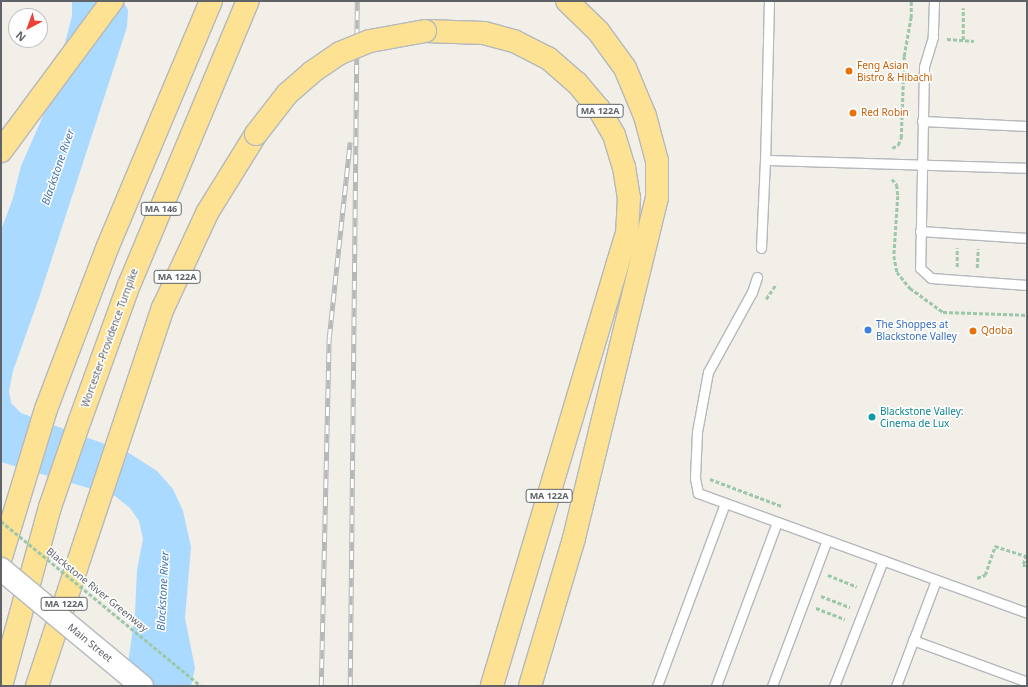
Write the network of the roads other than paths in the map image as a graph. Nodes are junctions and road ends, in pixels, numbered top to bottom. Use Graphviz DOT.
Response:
graph roads {
  1 [pos="112,1"];
  2 [pos="211,1"];
  3 [pos="248,1"];
  4 [pos="567,1"];
  5 [pos="769,1"];
  6 [pos="934,1"];
  7 [pos="922,121"];
  8 [pos="1027,126"];
  9 [pos="1,151"];
  10 [pos="766,160"];
  11 [pos="921,165"];
  12 [pos="1027,168"];
  13 [pos="920,231"];
  14 [pos="1027,238"];
  15 [pos="761,248"];
  16 [pos="757,277"];
  17 [pos="1027,285"];
  18 [pos="725,504"];
  19 [pos="776,522"];
  20 [pos="827,540"];
  21 [pos="1,557"];
  22 [pos="883,560"];
  23 [pos="1,570"];
  24 [pos="936,580"];
  25 [pos="1027,613"];
  26 [pos="913,640"];
  27 [pos="1027,682"];
  28 [pos="2,686"];
  29 [pos="37,686"];
  30 [pos="142,686"];
  31 [pos="492,686"];
  32 [pos="530,686"];
  33 [pos="657,686"];
  34 [pos="716,686"];
  35 [pos="772,686"];
  36 [pos="834,686"];
  37 [pos="896,686"];
  1 -- 9 [label="highway"];
  2 -- 21 [label="highway, MA 146"];
  3 -- 28 [label="highway, Worcester-Providence Turnpike / MA 146"];
  4 -- 32 [label="highway"];
  5 -- 10 [label="lane"];
  6 -- 7 [label="lane"];
  7 -- 8 [label="lane"];
  7 -- 11 [label="lane"];
  10 -- 11 [label="lane"];
  10 -- 15 [label="lane"];
  11 -- 12 [label="lane"];
  11 -- 13 [label="lane"];
  13 -- 14 [label="lane"];
  13 -- 17 [label="lane"];
  16 -- 18 [label="lane"];
  18 -- 19 [label="lane"];
  18 -- 33 [label="lane"];
  19 -- 20 [label="lane"];
  19 -- 34 [label="lane"];
  20 -- 22 [label="lane"];
  20 -- 35 [label="lane"];
  22 -- 24 [label="lane"];
  22 -- 36 [label="lane"];
  23 -- 30 [label="main road, Main Street / MA 122A, bridge"];
  24 -- 25 [label="lane"];
  24 -- 26 [label="lane"];
  26 -- 27 [label="lane"];
  26 -- 37 [label="lane"];
  29 -- 31 [label="highway, MA 122A, bridge"];
}
